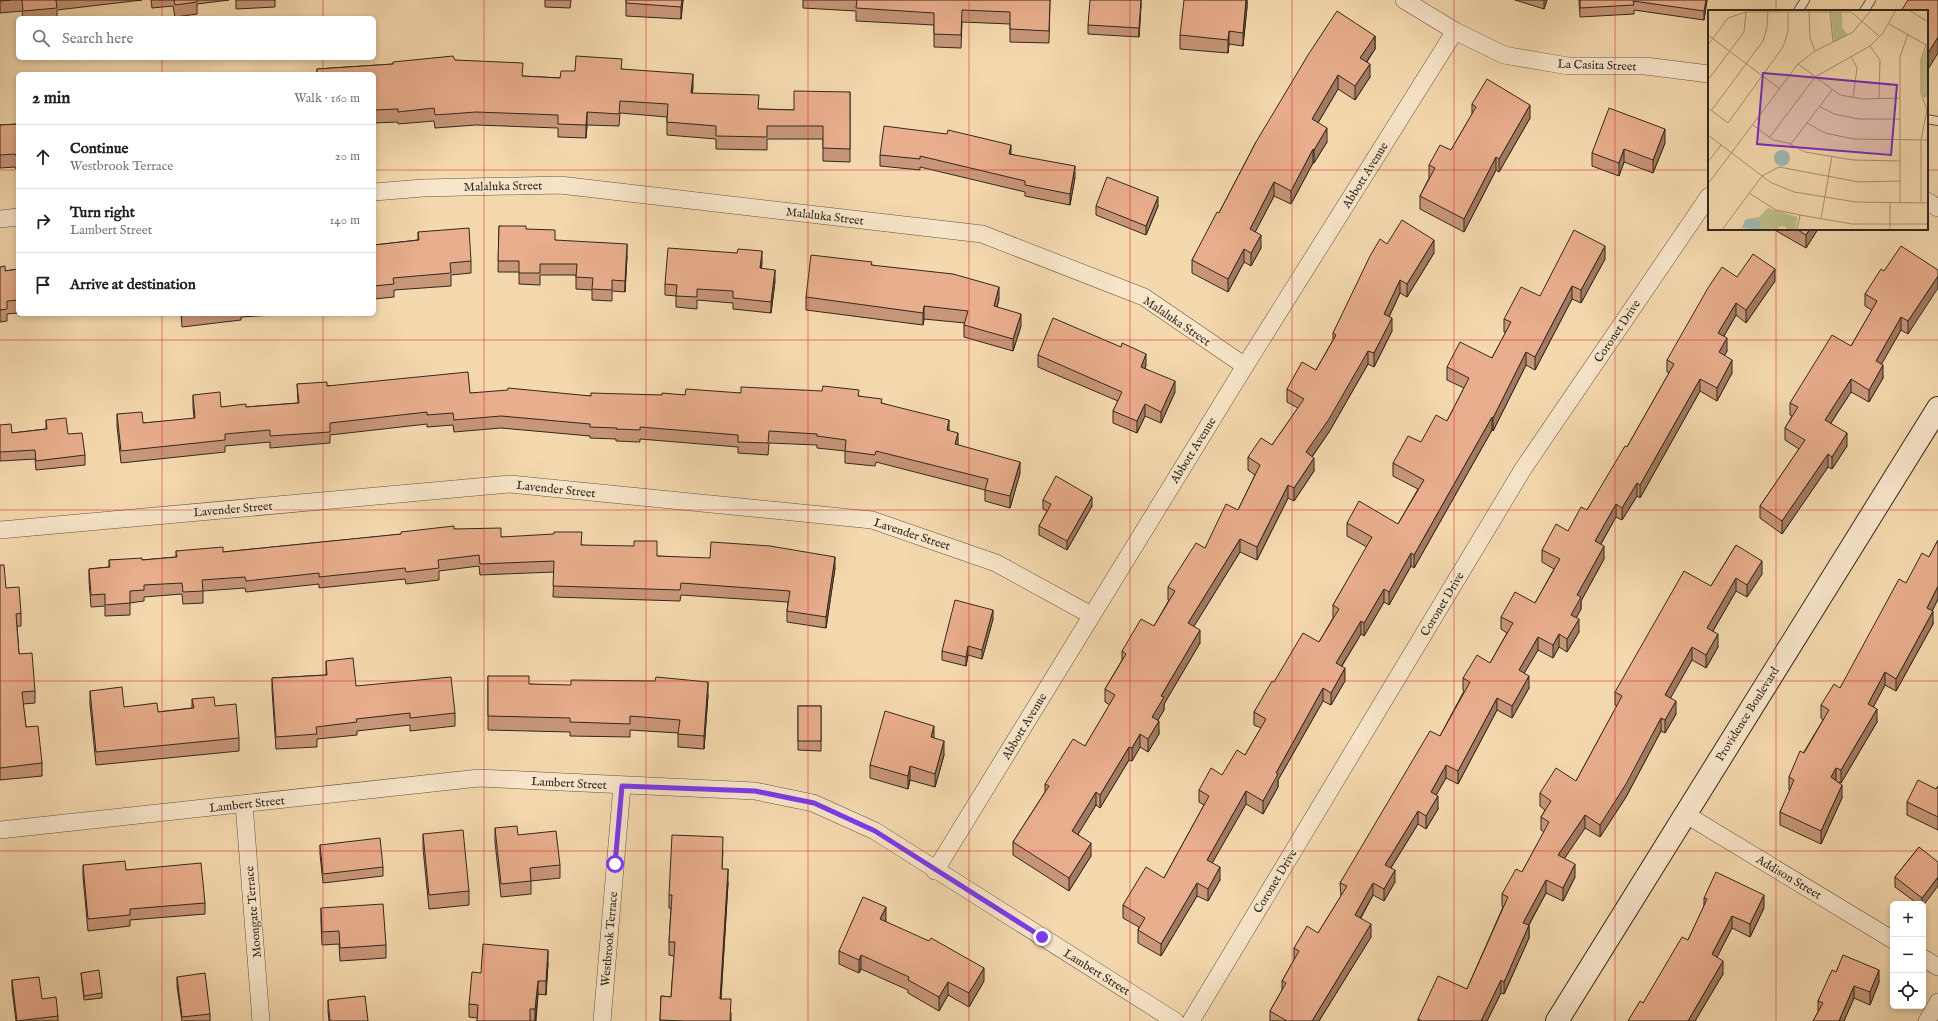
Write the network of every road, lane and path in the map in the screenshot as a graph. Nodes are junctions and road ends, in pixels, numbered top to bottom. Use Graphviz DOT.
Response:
graph roads {
  1 [pos="1404,0"];
  2 [pos="1805,0"];
  3 [pos="1871,0"];
  4 [pos="1799,10"];
  5 [pos="1865,10"];
  6 [pos="1455,31"];
  7 [pos="1708,74"];
  8 [pos="1928,119"];
  9 [pos="1938,121"];
  10 [pos="376,192"];
  11 [pos="1708,197"];
  12 [pos="1928,202"];
  13 [pos="1938,208"];
  14 [pos="16,217"];
  15 [pos="0,218"];
  16 [pos="1245,366"];
  17 [pos="1938,408"];
  18 [pos="0,530"];
  19 [pos="1091,615"];
  20 [pos="622,786"];
  21 [pos="244,804"];
  22 [pos="1685,814"];
  23 [pos="0,830"];
  24 [pos="935,870"];
  25 [pos="1890,938"];
  26 [pos="1926,960"];
  27 [pos="1938,967"];
  28 [pos="1938,1002"];
  29 [pos="261,1021"];
  30 [pos="602,1021"];
  31 [pos="1175,1021"];
  32 [pos="1191,1021"];
  33 [pos="1557,1021"];
  34 [pos="1927,1021"];
  1 -- 6 [label="street, La Casita Street"];
  2 -- 4 [label="lane"];
  3 -- 5 [label="lane"];
  6 -- 7 [label="street, La Casita Street"];
  6 -- 16 [label="street, Abbott Avenue"];
  8 -- 9 [label="lane"];
  10 -- 16 [label="street, Malaluka Street"];
  11 -- 32 [label="street, Coronet Drive"];
  12 -- 13 [label="street"];
  14 -- 15 [label="street"];
  16 -- 19 [label="street, Abbott Avenue"];
  17 -- 22 [label="main road, Providence Boulevard"];
  18 -- 19 [label="street, Lavender Street"];
  19 -- 24 [label="street, Abbott Avenue"];
  20 -- 21 [label="street, Lambert Street"];
  20 -- 24 [label="street, Lambert Street"];
  20 -- 30 [label="street, Westbrook Terrace"];
  21 -- 23 [label="street, Lambert Street"];
  21 -- 29 [label="street, Moongate Terrace"];
  22 -- 25 [label="street, Addison Street"];
  22 -- 33 [label="main road, Providence Boulevard"];
  24 -- 31 [label="street, Lambert Street"];
  26 -- 27 [label="street"];
  28 -- 34 [label="street"];
}
